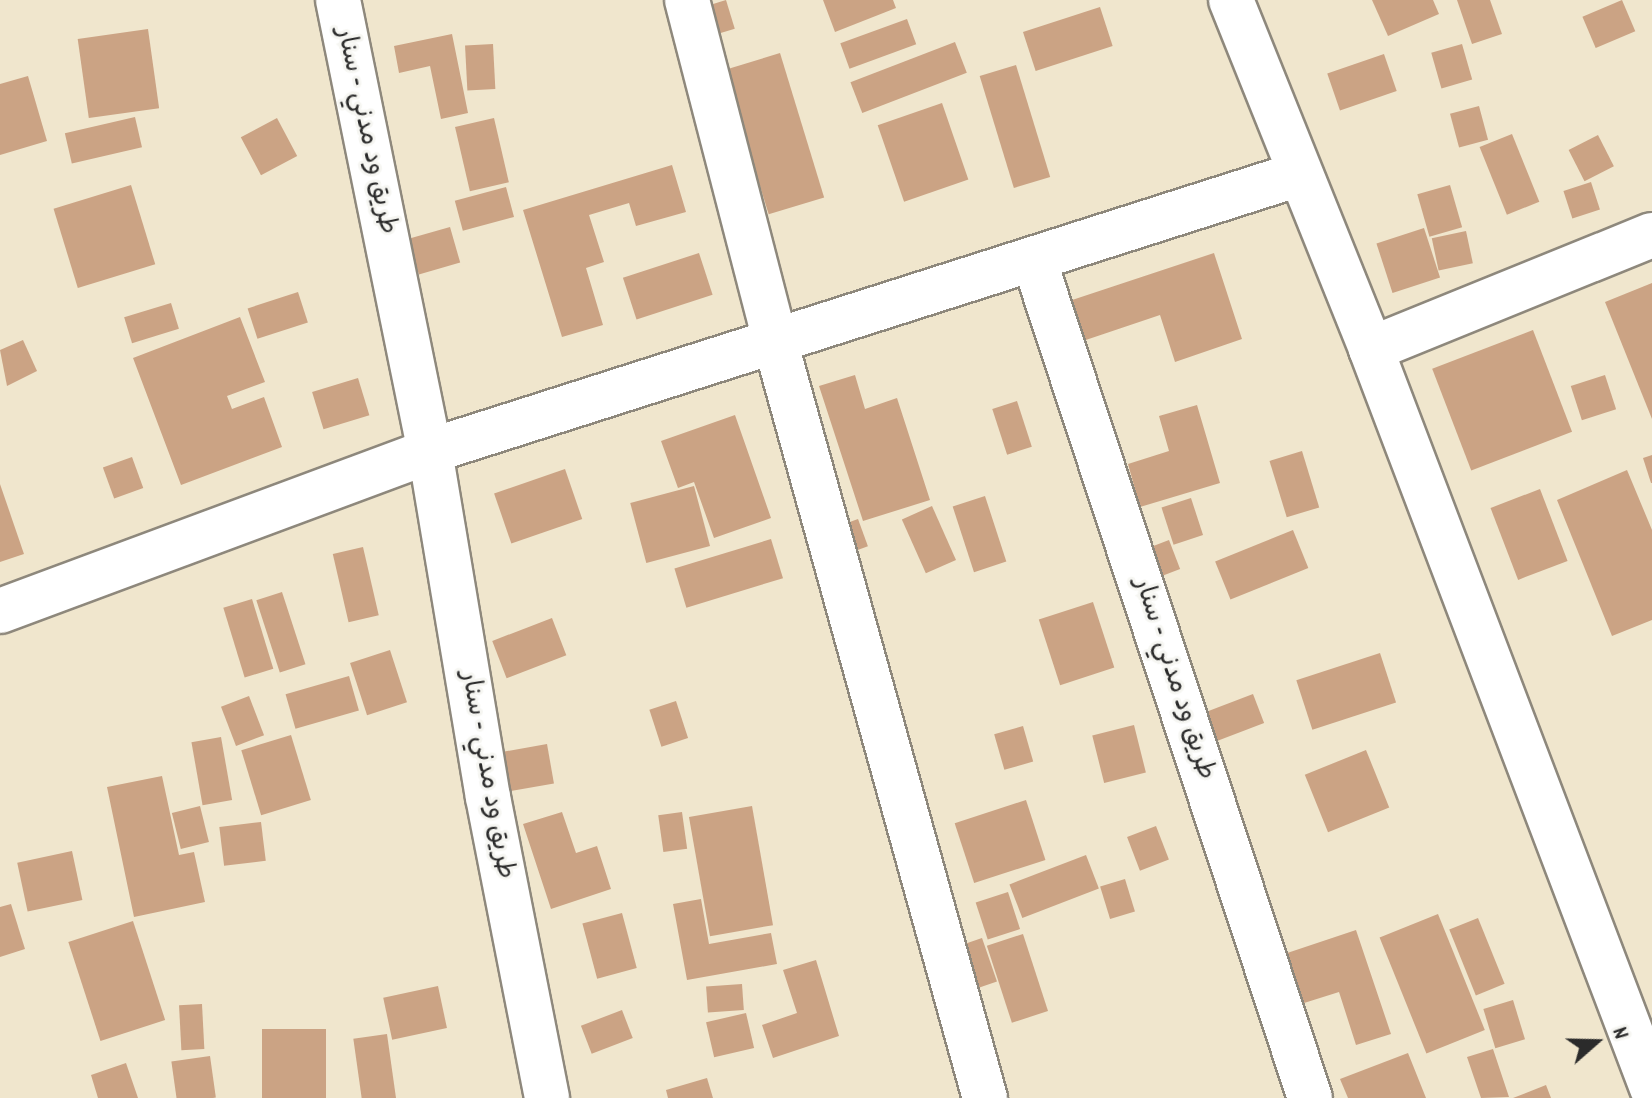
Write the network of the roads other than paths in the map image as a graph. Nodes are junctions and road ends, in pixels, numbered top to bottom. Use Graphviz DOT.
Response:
graph roads {
  1 [pos="338,0"];
  2 [pos="687,0"];
  3 [pos="1231,0"];
  4 [pos="1299,174"];
  5 [pos="1652,235"];
  6 [pos="1034,260"];
  7 [pos="775,341"];
  8 [pos="1371,349"];
  9 [pos="430,451"];
  10 [pos="0,611"];
  11 [pos="1652,1088"];
  12 [pos="547,1098"];
  13 [pos="985,1098"];
  14 [pos="1310,1098"];
  1 -- 9 [label="street, طريق ود مدني - سنار"];
  2 -- 7 [label="street"];
  3 -- 4 [label="street"];
  4 -- 6 [label="street"];
  4 -- 8 [label="street"];
  5 -- 8 [label="street"];
  6 -- 7 [label="street"];
  6 -- 14 [label="street, طريق ود مدني - سنار"];
  7 -- 9 [label="street"];
  7 -- 13 [label="street"];
  8 -- 11 [label="street"];
  9 -- 10 [label="street"];
  9 -- 12 [label="street, طريق ود مدني - سنار"];
}
